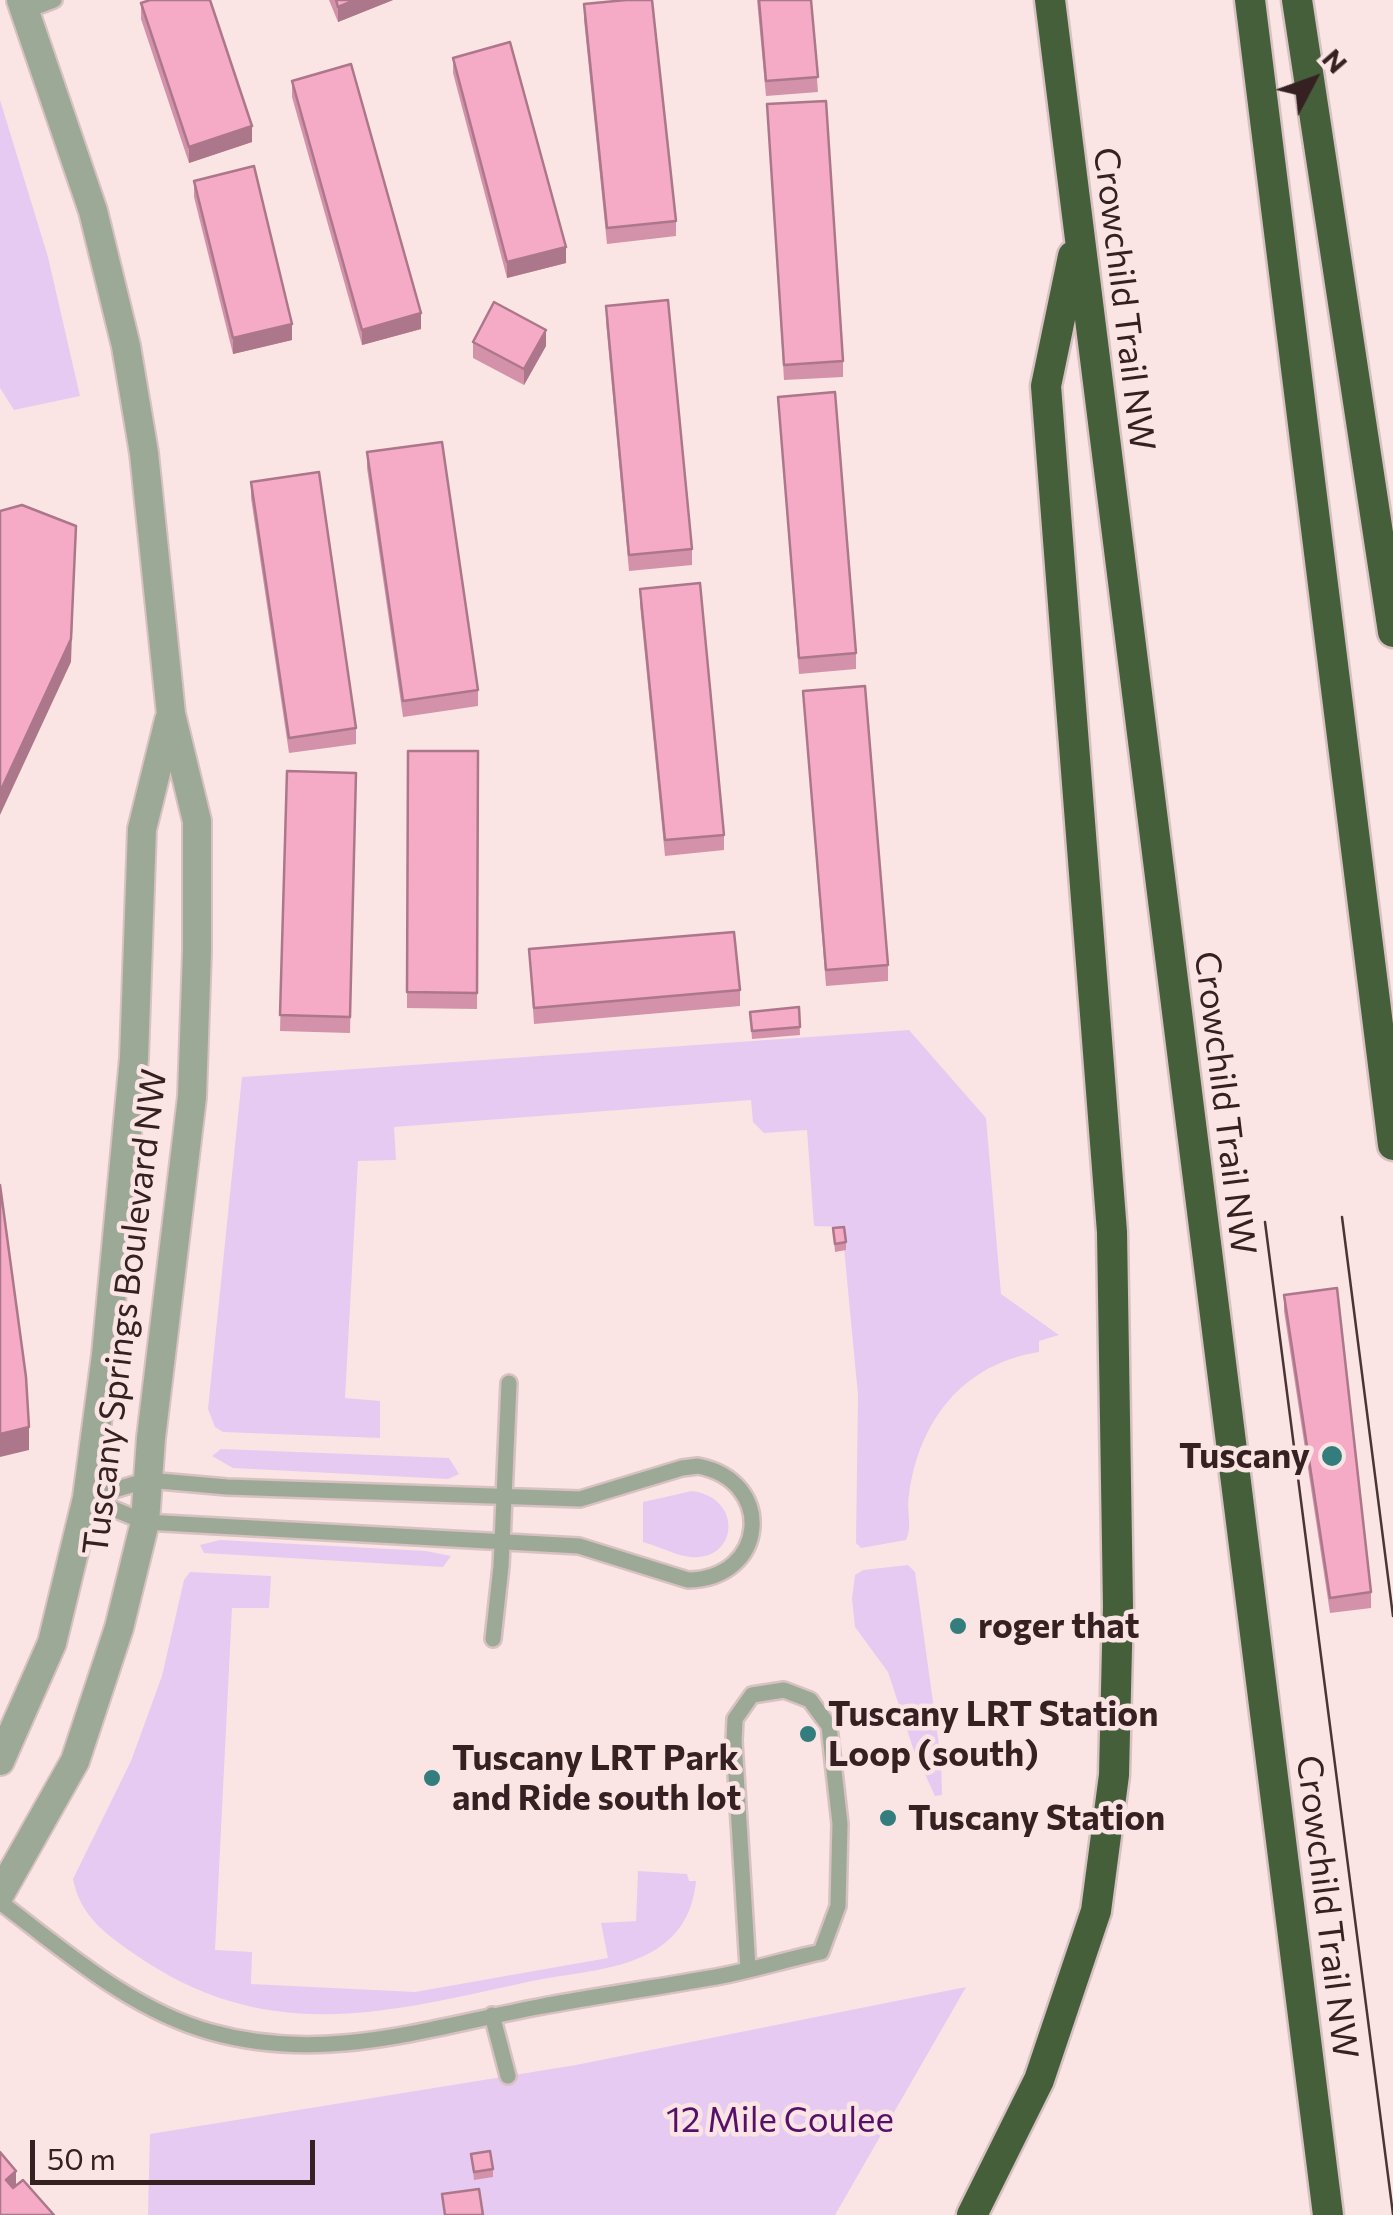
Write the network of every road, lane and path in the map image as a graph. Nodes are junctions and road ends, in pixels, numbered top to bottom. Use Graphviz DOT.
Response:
graph roads {
  1 [pos="54,0"];
  2 [pos="1050,0"];
  3 [pos="1250,0"];
  4 [pos="1297,0"];
  5 [pos="23,6"];
  6 [pos="1077,234"];
  7 [pos="1393,632"];
  8 [pos="171,714"];
  9 [pos="1393,1145"];
  10 [pos="509,1383"];
  11 [pos="148,1480"];
  12 [pos="88,1498"];
  13 [pos="504,1498"];
  14 [pos="145,1522"];
  15 [pos="501,1541"];
  16 [pos="493,1639"];
  17 [pos="0,1761"];
  18 [pos="0,1894"];
  19 [pos="0,1902"];
  20 [pos="748,1968"];
  21 [pos="492,2016"];
  22 [pos="508,2076"];
  23 [pos="972,2215"];
  24 [pos="1328,2215"];
  1 -- 5 [label="lane"];
  2 -- 6 [label="highway, Crowchild Trail NW"];
  3 -- 9 [label="highway"];
  4 -- 7 [label="highway"];
  5 -- 8 [label="street, Tuscany Springs Boulevard NW"];
  6 -- 23 [label="highway"];
  6 -- 24 [label="highway, Crowchild Trail NW"];
  8 -- 11 [label="street, Tuscany Springs Boulevard NW"];
  8 -- 12 [label="street, Tuscany Springs Boulevard NW"];
  10 -- 13 [label="lane"];
  11 -- 12 [label="lane"];
  11 -- 13 [label="lane"];
  11 -- 14 [label="street, Tuscany Springs Boulevard NW"];
  12 -- 14 [label="lane"];
  12 -- 17 [label="street, Tuscany Springs Boulevard NW"];
  13 -- 15 [label="lane"];
  13 -- 15 [label="lane"];
  14 -- 15 [label="lane"];
  14 -- 18 [label="street, Tuscany Springs Boulevard NW"];
  15 -- 16 [label="lane"];
  19 -- 21 [label="lane"];
  20 -- 20 [label="lane"];
  20 -- 21 [label="lane"];
  21 -- 22 [label="lane"];
}
